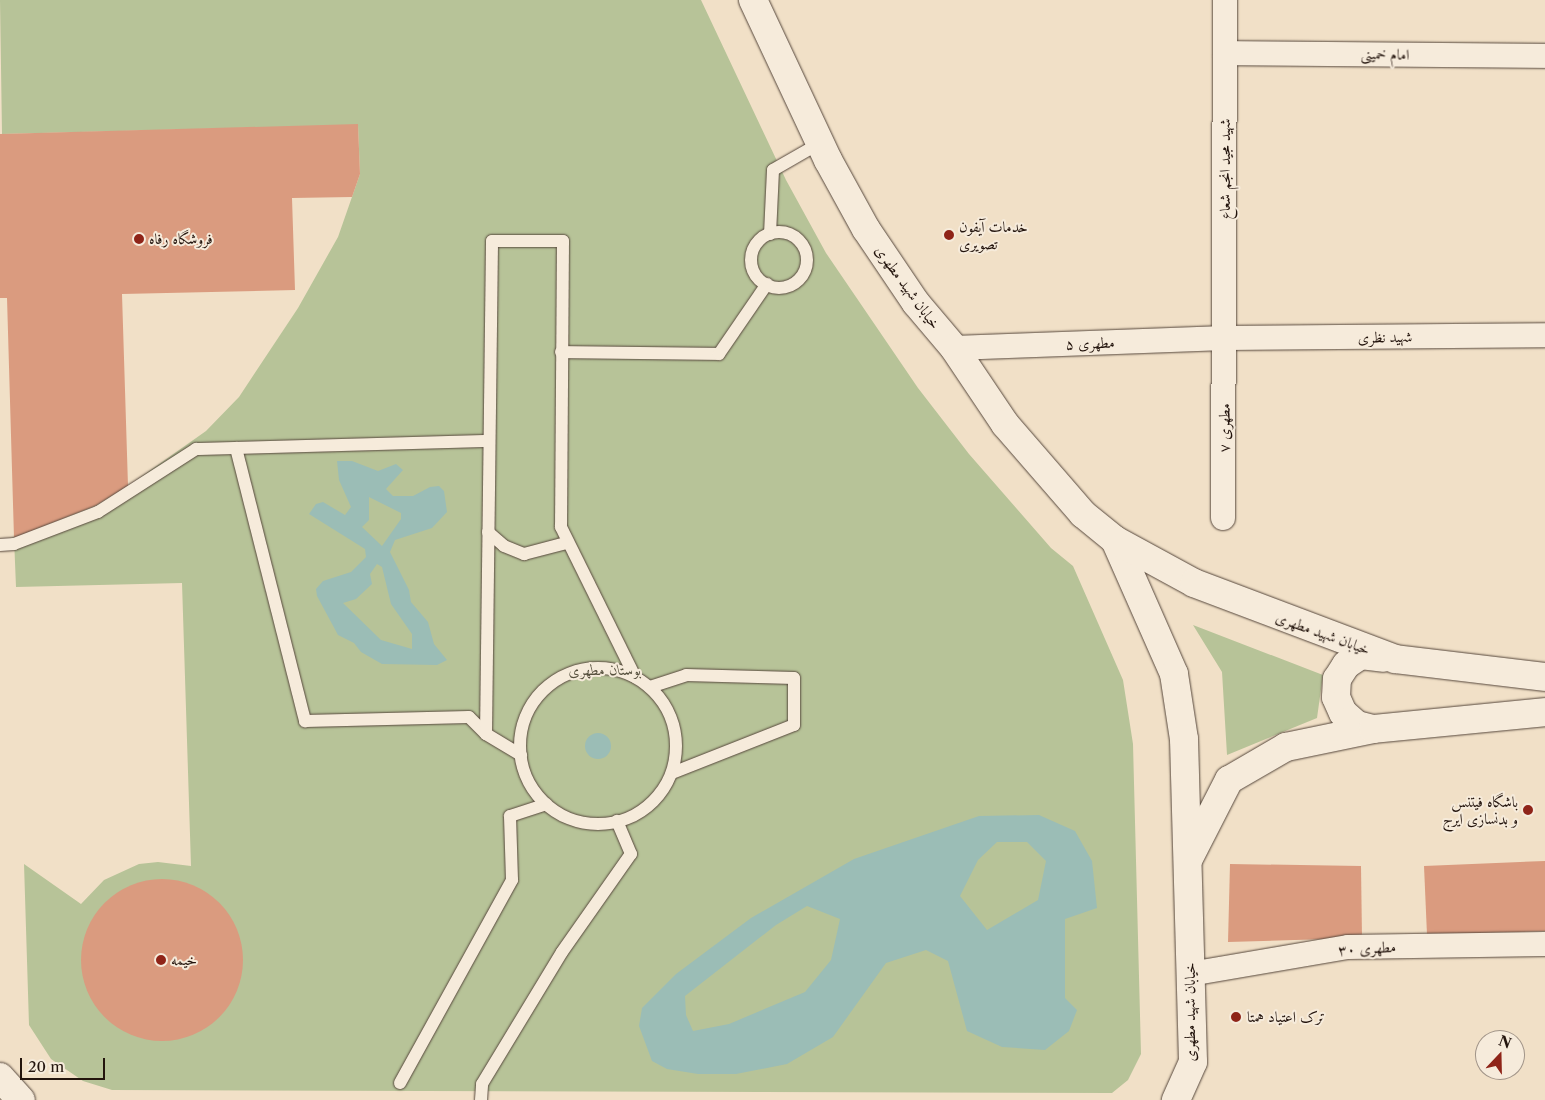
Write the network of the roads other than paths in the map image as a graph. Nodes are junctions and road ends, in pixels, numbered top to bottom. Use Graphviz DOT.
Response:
graph roads {
  1 [pos="753,0"];
  2 [pos="1225,0"];
  3 [pos="1225,53"];
  4 [pos="1545,56"];
  5 [pos="820,143"];
  6 [pos="770,234"];
  7 [pos="767,284"];
  8 [pos="1545,336"];
  9 [pos="1225,338"];
  10 [pos="954,348"];
  11 [pos="562,352"];
  12 [pos="487,440"];
  13 [pos="236,448"];
  14 [pos="1224,518"];
  15 [pos="488,532"];
  16 [pos="1115,540"];
  17 [pos="566,543"];
  18 [pos="0,545"];
  19 [pos="1395,659"];
  20 [pos="635,677"];
  21 [pos="1545,677"];
  22 [pos="650,687"];
  23 [pos="1545,712"];
  24 [pos="1374,729"];
  25 [pos="486,734"];
  26 [pos="521,755"];
  27 [pos="672,773"];
  28 [pos="546,804"];
  29 [pos="617,822"];
  30 [pos="1187,861"];
  31 [pos="1545,944"];
  32 [pos="1190,974"];
  33 [pos="0,1077"];
  34 [pos="400,1083"];
  35 [pos="21,1100"];
  36 [pos="481,1100"];
  37 [pos="1176,1100"];
  1 -- 5 [label="main road, خیابان شهید مطهری"];
  2 -- 3 [label="street, شهید مجید انجم شعاع"];
  3 -- 4 [label="street, امام خمینی"];
  3 -- 9 [label="street, شهید مجید انجم شعاع"];
  5 -- 6 [label="lane"];
  5 -- 10 [label="main road, خیابان شهید مطهری"];
  6 -- 7 [label="lane"];
  6 -- 7 [label="lane"];
  7 -- 11 [label="lane"];
  8 -- 9 [label="street, شهید نظری"];
  9 -- 10 [label="street, مطهری ۵"];
  9 -- 14 [label="street, مطهری ۷"];
  10 -- 16 [label="main road, خیابان شهید مطهری"];
  11 -- 12 [label="lane"];
  11 -- 17 [label="lane"];
  12 -- 13 [label="lane"];
  12 -- 15 [label="lane"];
  13 -- 18 [label="lane"];
  13 -- 25 [label="lane"];
  15 -- 17 [label="lane"];
  15 -- 25 [label="lane"];
  16 -- 19 [label="main road, خیابان شهید مطهری"];
  16 -- 30 [label="main road, خیابان شهید مطهری"];
  17 -- 20 [label="lane"];
  19 -- 21 [label="main road, خیابان شهید مطهری"];
  19 -- 24 [label="main road"];
  20 -- 22 [label="lane"];
  20 -- 26 [label="lane"];
  22 -- 27 [label="lane"];
  22 -- 27 [label="lane"];
  23 -- 24 [label="main road, خیابان شهید مطهری"];
  24 -- 30 [label="main road, خیابان شهید مطهری"];
  25 -- 26 [label="lane"];
  26 -- 28 [label="lane"];
  27 -- 29 [label="lane"];
  28 -- 29 [label="lane"];
  28 -- 34 [label="lane"];
  29 -- 36 [label="lane"];
  30 -- 32 [label="main road, خیابان شهید مطهری"];
  31 -- 32 [label="street, مطهری ۳۰"];
  32 -- 37 [label="main road, خیابان شهید مطهری"];
  33 -- 35 [label="main road"];
}
